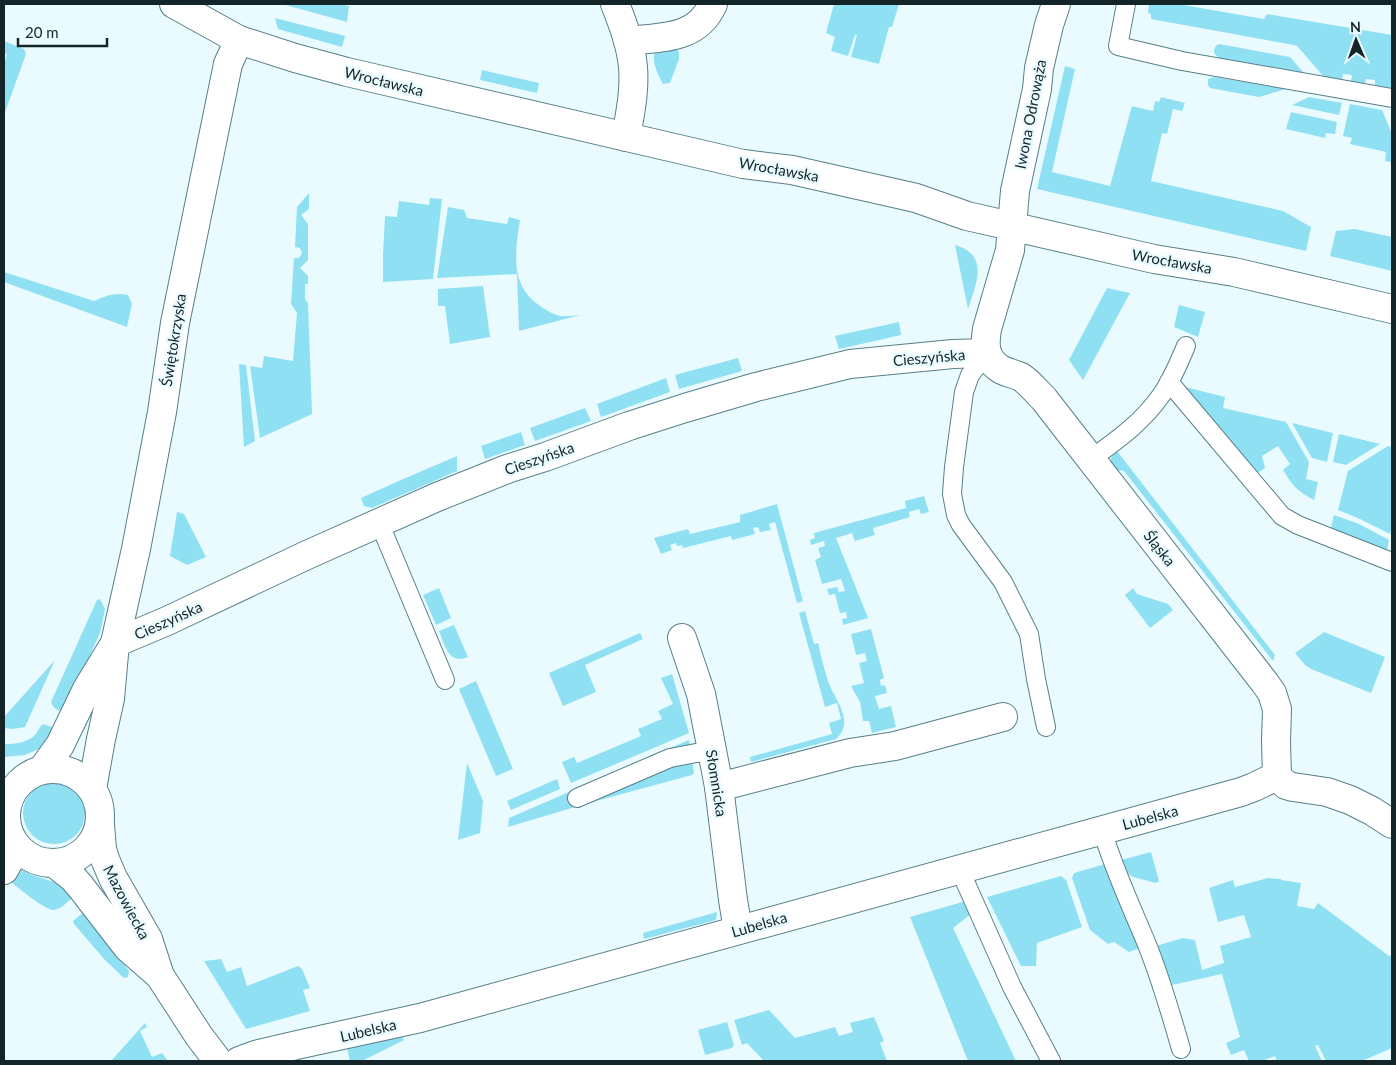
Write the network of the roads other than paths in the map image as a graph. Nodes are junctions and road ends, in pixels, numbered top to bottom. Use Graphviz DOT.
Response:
graph roads {
  1 [pos="174,4"];
  2 [pos="615,4"];
  3 [pos="713,4"];
  4 [pos="1056,4"];
  5 [pos="1126,4"];
  6 [pos="239,40"];
  7 [pos="628,41"];
  8 [pos="1392,98"];
  9 [pos="626,137"];
  10 [pos="1012,226"];
  11 [pos="1392,309"];
  12 [pos="1186,346"];
  13 [pos="986,353"];
  14 [pos="1169,382"];
  15 [pos="1091,460"];
  16 [pos="379,522"];
  17 [pos="1392,562"];
  18 [pos="682,638"];
  19 [pos="115,643"];
  20 [pos="445,680"];
  21 [pos="1003,717"];
  22 [pos="1046,727"];
  23 [pos="712,752"];
  24 [pos="24,772"];
  25 [pos="1277,776"];
  26 [pos="719,787"];
  27 [pos="92,789"];
  28 [pos="576,798"];
  29 [pos="1392,824"];
  30 [pos="100,826"];
  31 [pos="8,829"];
  32 [pos="1102,830"];
  33 [pos="54,864"];
  34 [pos="959,868"];
  35 [pos="4,870"];
  36 [pos="738,930"];
  37 [pos="160,976"];
  38 [pos="1181,1049"];
  39 [pos="218,1061"];
  40 [pos="239,1061"];
  41 [pos="1051,1061"];
  1 -- 6 [label="street, Wrocławska"];
  2 -- 7 [label="street"];
  3 -- 7 [label="street"];
  4 -- 10 [label="street, Iwona Odrowąża"];
  5 -- 8 [label="lane"];
  6 -- 9 [label="street, Wrocławska"];
  6 -- 19 [label="street, Świętokrzyska"];
  7 -- 9 [label="street"];
  9 -- 10 [label="street, Wrocławska"];
  10 -- 11 [label="street, Wrocławska"];
  10 -- 13 [label="street"];
  12 -- 14 [label="lane"];
  13 -- 15 [label="street, Śląska"];
  13 -- 16 [label="street, Cieszyńska"];
  13 -- 22 [label="lane"];
  14 -- 15 [label="lane"];
  14 -- 17 [label="lane"];
  15 -- 25 [label="street, Śląska"];
  16 -- 19 [label="street, Cieszyńska"];
  16 -- 20 [label="lane"];
  18 -- 23 [label="street, Słomnicka"];
  19 -- 24 [label="street, Świętokrzyska"];
  19 -- 27 [label="street, Świętokrzyska"];
  21 -- 26 [label="street"];
  23 -- 26 [label="street, Słomnicka"];
  23 -- 28 [label="lane"];
  24 -- 27 [label="street"];
  24 -- 31 [label="street"];
  25 -- 29 [label="street"];
  25 -- 32 [label="street, Lubelska"];
  26 -- 36 [label="street, Słomnicka"];
  27 -- 30 [label="street"];
  30 -- 33 [label="street"];
  30 -- 37 [label="street, Mazowiecka"];
  31 -- 33 [label="street"];
  31 -- 35 [label="street"];
  32 -- 34 [label="street, Lubelska"];
  32 -- 38 [label="lane"];
  33 -- 37 [label="street, Mazowiecka"];
  34 -- 36 [label="street, Lubelska"];
  34 -- 41 [label="lane"];
  36 -- 40 [label="street, Lubelska"];
  37 -- 39 [label="street, Mazowiecka"];
}
